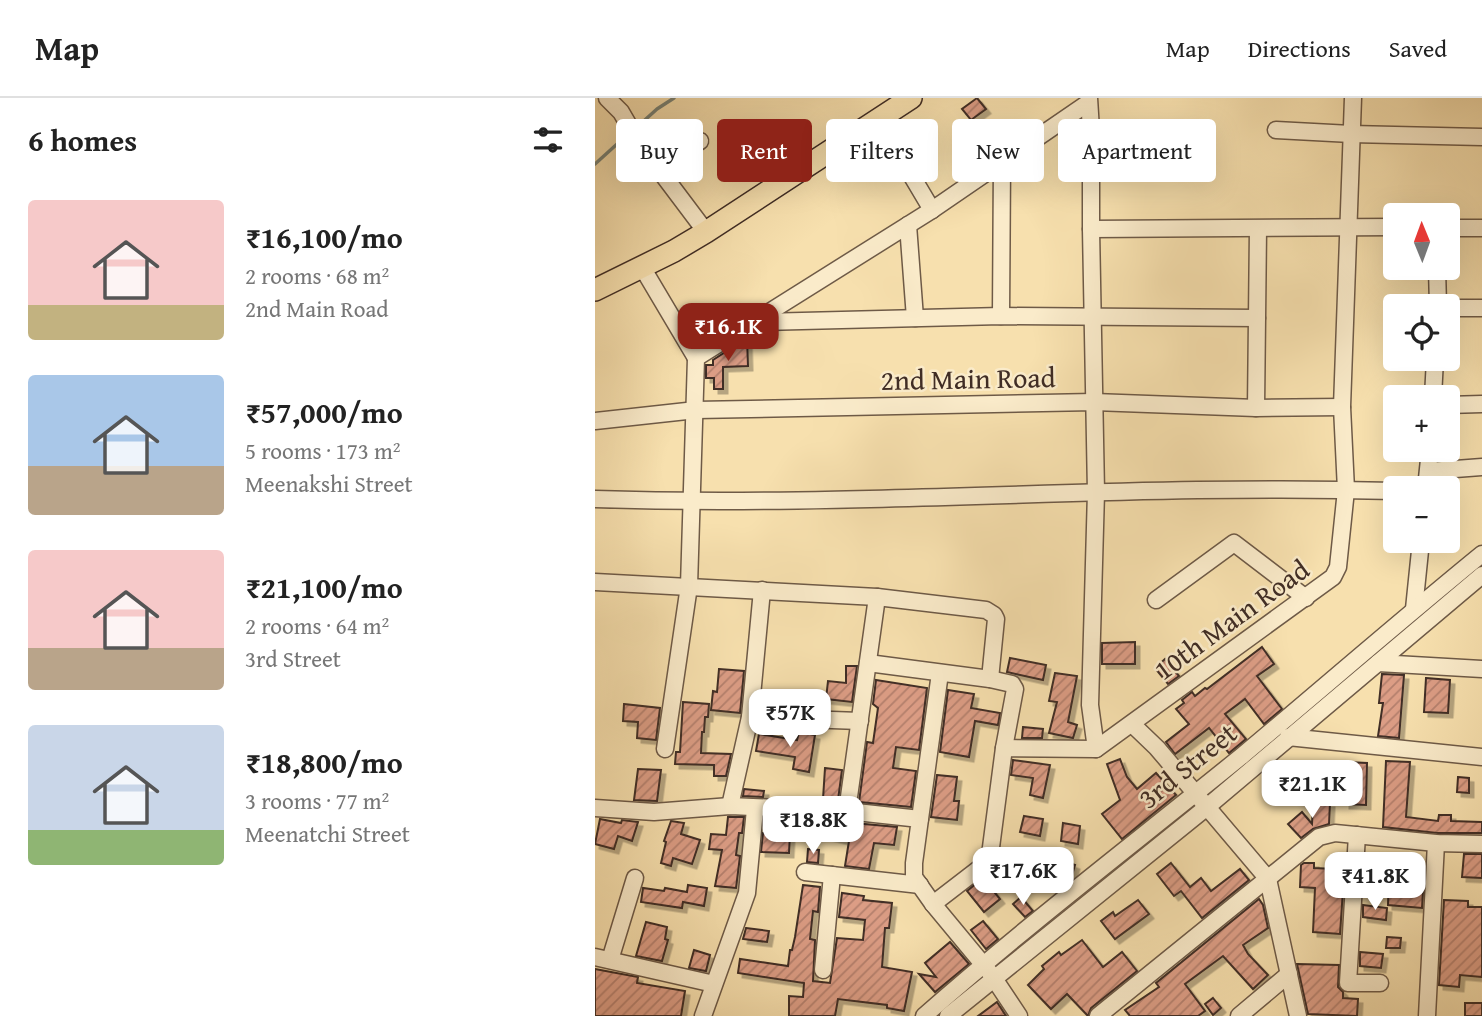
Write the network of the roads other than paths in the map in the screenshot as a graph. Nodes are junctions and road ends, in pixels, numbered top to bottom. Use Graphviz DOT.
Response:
graph roads {
  1 [pos="607,98"];
  2 [pos="887,98"];
  3 [pos="911,98"];
  4 [pos="1353,98"];
  5 [pos="1088,101"];
  6 [pos="625,119"];
  7 [pos="878,119"];
  8 [pos="1090,119"];
  9 [pos="1276,130"];
  10 [pos="1044,132"];
  11 [pos="1352,134"];
  12 [pos="1482,137"];
  13 [pos="826,151"];
  14 [pos="668,182"];
  15 [pos="915,182"];
  16 [pos="972,182"];
  17 [pos="1002,182"];
  18 [pos="1091,182"];
  19 [pos="932,210"];
  20 [pos="908,225"];
  21 [pos="702,226"];
  22 [pos="1348,226"];
  23 [pos="1383,227"];
  24 [pos="1460,228"];
  25 [pos="1482,228"];
  26 [pos="1091,229"];
  27 [pos="1258,229"];
  28 [pos="642,267"];
  29 [pos="595,276"];
  30 [pos="595,290"];
  31 [pos="1460,308"];
  32 [pos="1482,308"];
  33 [pos="1001,316"];
  34 [pos="1092,316"];
  35 [pos="915,318"];
  36 [pos="1257,318"];
  37 [pos="756,322"];
  38 [pos="696,358"];
  39 [pos="1094,402"];
  40 [pos="1482,404"];
  41 [pos="1460,405"];
  42 [pos="1342,407"];
  43 [pos="1256,408"];
  44 [pos="696,410"];
  45 [pos="595,421"];
  46 [pos="1429,462"];
  47 [pos="1482,467"];
  48 [pos="1429,471"];
  49 [pos="1428,476"];
  50 [pos="1346,490"];
  51 [pos="1383,491"];
  52 [pos="1096,492"];
  53 [pos="595,499"];
  54 [pos="692,502"];
  55 [pos="1420,553"];
  56 [pos="1482,554"];
  57 [pos="1482,575"];
  58 [pos="595,582"];
  59 [pos="689,586"];
  60 [pos="762,590"];
  61 [pos="877,597"];
  62 [pos="1306,598"];
  63 [pos="1156,600"];
  64 [pos="1414,609"];
  65 [pos="868,663"];
  66 [pos="1378,663"];
  67 [pos="1482,669"];
  68 [pos="940,673"];
  69 [pos="990,679"];
  70 [pos="750,718"];
  71 [pos="860,721"];
  72 [pos="1132,724"];
  73 [pos="1288,737"];
  74 [pos="1004,748"];
  75 [pos="665,749"];
  76 [pos="1096,749"];
  77 [pos="1482,757"];
  78 [pos="1195,793"];
  79 [pos="730,806"];
  80 [pos="1206,807"];
  81 [pos="595,808"];
  82 [pos="755,809"];
  83 [pos="847,811"];
  84 [pos="920,819"];
  85 [pos="1357,835"];
  86 [pos="1436,843"];
  87 [pos="1482,844"];
  88 [pos="805,872"];
  89 [pos="832,875"];
  90 [pos="635,878"];
  91 [pos="1268,879"];
  92 [pos="920,885"];
  93 [pos="933,904"];
  94 [pos="603,959"];
  95 [pos="983,964"];
  96 [pos="823,970"];
  97 [pos="1289,974"];
  98 [pos="995,979"];
  99 [pos="715,984"];
  100 [pos="1380,984"];
  101 [pos="702,1016"];
  102 [pos="923,1016"];
  103 [pos="948,1016"];
  104 [pos="1019,1016"];
  105 [pos="1098,1016"];
  106 [pos="1239,1016"];
  107 [pos="1298,1016"];
  108 [pos="1427,1016"];
  1 -- 6 [label="street"];
  2 -- 21 [label="main road"];
  3 -- 7 [label="main road"];
  4 -- 11 [label="street, 10th Main Road"];
  5 -- 8 [label="street"];
  5 -- 10 [label="street"];
  9 -- 11 [label="street"];
  11 -- 12 [label="street"];
  11 -- 22 [label="street, 10th Main Road"];
  13 -- 21 [label="main road"];
  14 -- 21 [label="street"];
  15 -- 19 [label="street"];
  16 -- 19 [label="street"];
  17 -- 33 [label="street"];
  18 -- 26 [label="street"];
  19 -- 20 [label="street"];
  20 -- 35 [label="street"];
  20 -- 37 [label="street"];
  21 -- 28 [label="main road"];
  21 -- 29 [label="main road"];
  22 -- 23 [label="street"];
  22 -- 27 [label="street"];
  22 -- 42 [label="street, 10th Main Road"];
  24 -- 25 [label="street"];
  26 -- 27 [label="street"];
  26 -- 34 [label="street"];
  27 -- 36 [label="street"];
  28 -- 30 [label="main road"];
  28 -- 38 [label="street"];
  31 -- 32 [label="street"];
  33 -- 34 [label="street"];
  33 -- 35 [label="street"];
  34 -- 36 [label="street"];
  34 -- 39 [label="street"];
  35 -- 37 [label="street"];
  36 -- 43 [label="street"];
  37 -- 38 [label="street"];
  38 -- 44 [label="street"];
  39 -- 43 [label="street, 2nd Main Road"];
  39 -- 44 [label="street, 2nd Main Road"];
  39 -- 52 [label="street"];
  40 -- 41 [label="street"];
  42 -- 43 [label="street, 2nd Main Road"];
  42 -- 50 [label="street, 10th Main Road"];
  44 -- 45 [label="street, 2nd Main Road"];
  44 -- 54 [label="street"];
  46 -- 48 [label="street"];
  47 -- 48 [label="street"];
  48 -- 49 [label="street"];
  50 -- 51 [label="street"];
  50 -- 52 [label="street"];
  50 -- 62 [label="street, 10th Main Road"];
  52 -- 54 [label="street"];
  52 -- 76 [label="street"];
  53 -- 54 [label="street"];
  54 -- 59 [label="street"];
  55 -- 64 [label="street"];
  56 -- 64 [label="street, 3rd Street"];
  57 -- 66 [label="street, 3rd Street"];
  58 -- 59 [label="street"];
  59 -- 60 [label="street"];
  59 -- 75 [label="street"];
  60 -- 61 [label="street"];
  60 -- 70 [label="street"];
  61 -- 65 [label="street"];
  61 -- 69 [label="street"];
  62 -- 63 [label="street"];
  62 -- 72 [label="street, 10th Main Road"];
  64 -- 78 [label="street, 3rd Street"];
  65 -- 68 [label="street"];
  65 -- 71 [label="street"];
  66 -- 67 [label="street"];
  66 -- 73 [label="street, 3rd Street"];
  68 -- 69 [label="street"];
  68 -- 84 [label="street"];
  69 -- 74 [label="street"];
  70 -- 71 [label="street"];
  70 -- 79 [label="street"];
  71 -- 83 [label="street"];
  72 -- 76 [label="street, 10th Main Road"];
  72 -- 78 [label="street"];
  73 -- 77 [label="street"];
  73 -- 80 [label="street, 3rd Street"];
  74 -- 76 [label="street"];
  74 -- 93 [label="street"];
  78 -- 80 [label="street"];
  78 -- 95 [label="street, 3rd Street"];
  79 -- 81 [label="street"];
  79 -- 82 [label="street"];
  80 -- 91 [label="street"];
  80 -- 98 [label="street, 3rd Street"];
  82 -- 83 [label="street"];
  82 -- 99 [label="street"];
  83 -- 84 [label="street"];
  84 -- 92 [label="street"];
  85 -- 86 [label="street"];
  85 -- 91 [label="street"];
  85 -- 100 [label="street"];
  86 -- 87 [label="street"];
  86 -- 108 [label="street"];
  88 -- 89 [label="street"];
  89 -- 92 [label="street"];
  89 -- 96 [label="street"];
  90 -- 94 [label="street"];
  91 -- 97 [label="street"];
  91 -- 105 [label="street"];
  92 -- 93 [label="street"];
  93 -- 95 [label="street"];
  94 -- 99 [label="street"];
  95 -- 98 [label="street"];
  95 -- 102 [label="street, 3rd Street"];
  97 -- 106 [label="street"];
  97 -- 107 [label="street"];
  98 -- 103 [label="street, 3rd Street"];
  98 -- 104 [label="street"];
  99 -- 101 [label="street"];
}
